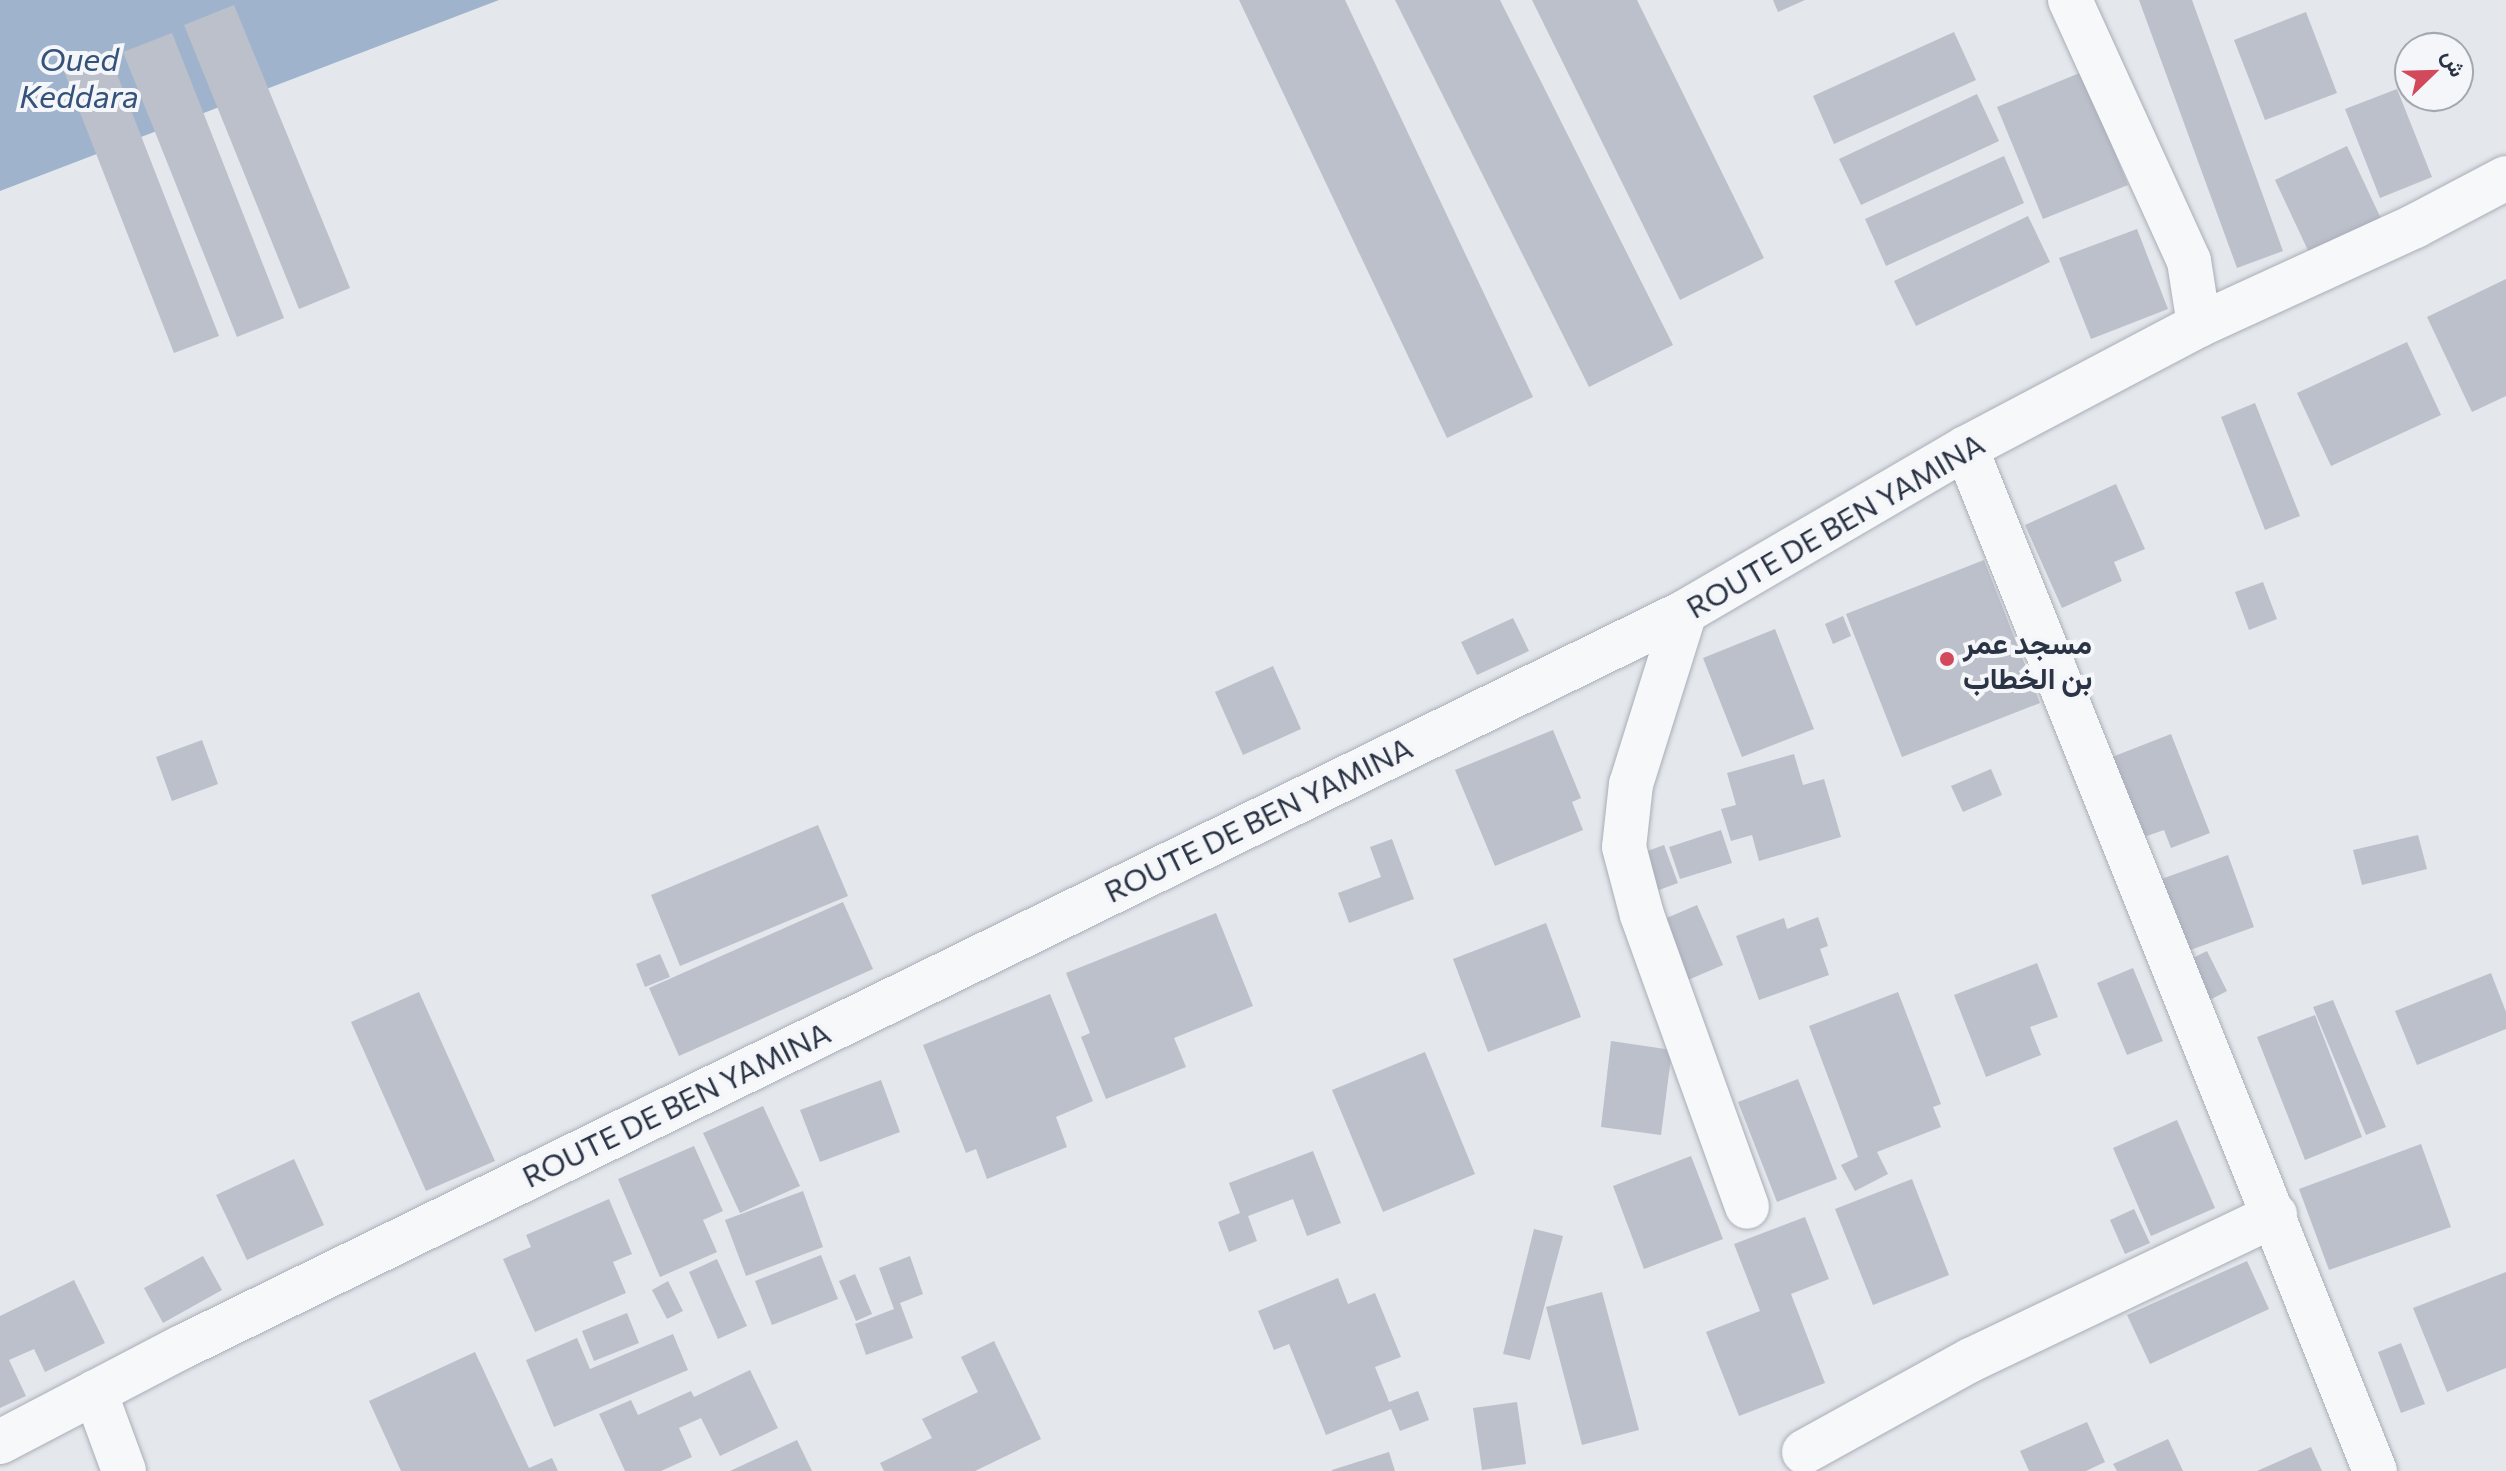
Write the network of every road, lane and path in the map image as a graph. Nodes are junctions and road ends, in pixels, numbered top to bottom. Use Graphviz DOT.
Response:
graph roads {
  1 [pos="2070,0"];
  2 [pos="2506,178"];
  3 [pos="2199,325"];
  4 [pos="1966,448"];
  5 [pos="1685,612"];
  6 [pos="1747,1207"];
  7 [pos="2275,1215"];
  8 [pos="95,1392"];
  9 [pos="0,1442"];
  10 [pos="1804,1452"];
  11 [pos="124,1471"];
  12 [pos="2375,1471"];
  1 -- 3 [label="street"];
  2 -- 3 [label="street, ROUTE DE BEN YAMINA"];
  3 -- 4 [label="street, ROUTE DE BEN YAMINA"];
  4 -- 5 [label="street, ROUTE DE BEN YAMINA"];
  4 -- 7 [label="street"];
  5 -- 6 [label="street"];
  5 -- 8 [label="street, ROUTE DE BEN YAMINA"];
  7 -- 10 [label="street"];
  7 -- 12 [label="street"];
  8 -- 9 [label="street, ROUTE DE BEN YAMINA"];
  8 -- 11 [label="street"];
}
